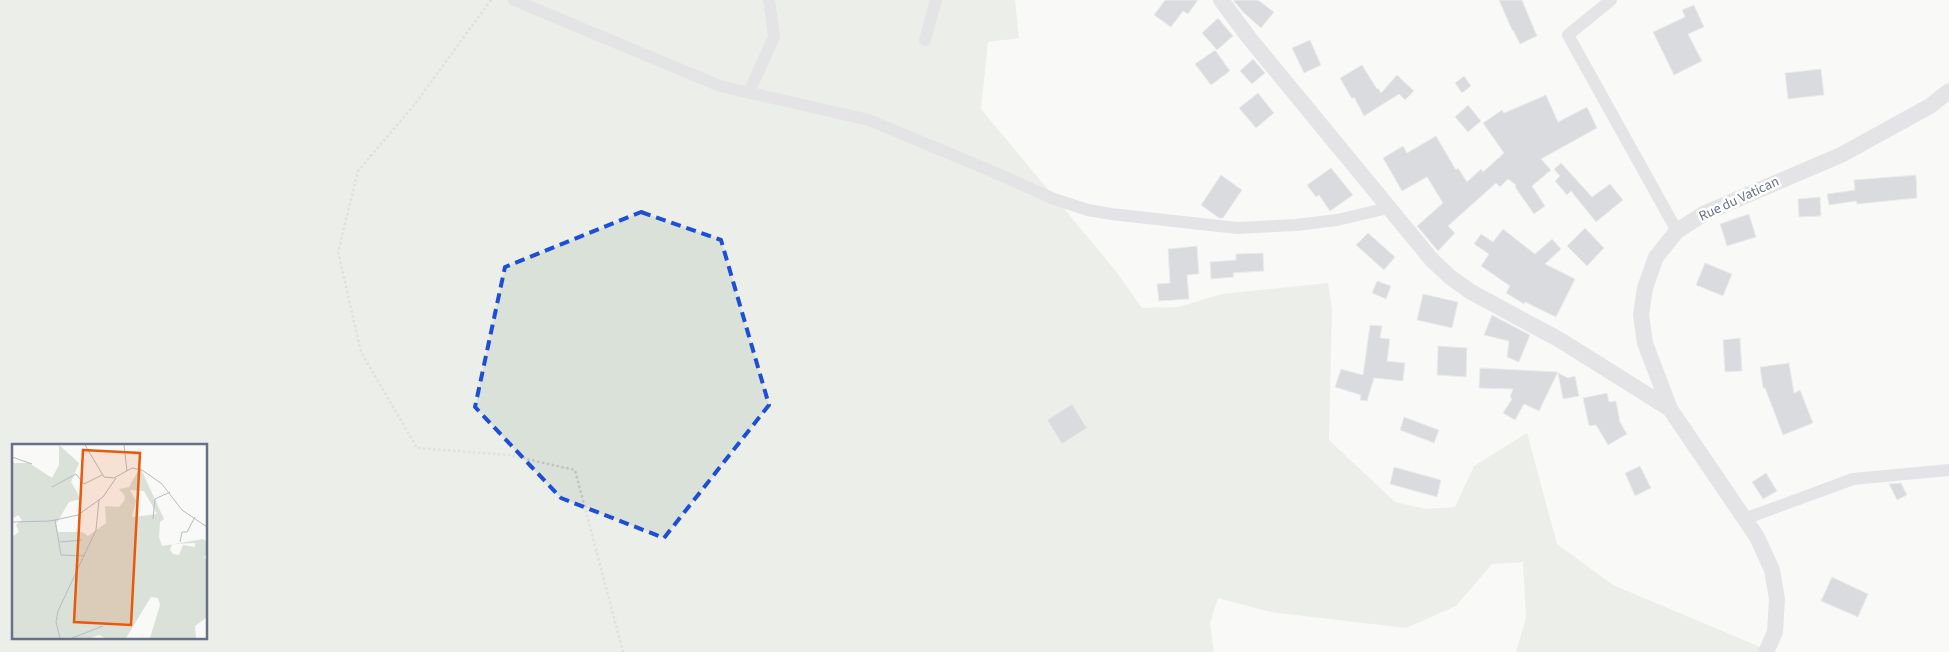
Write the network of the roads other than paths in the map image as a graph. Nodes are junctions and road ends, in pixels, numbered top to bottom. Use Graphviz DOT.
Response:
graph roads {
  1 [pos="514,0"];
  2 [pos="769,0"];
  3 [pos="936,0"];
  4 [pos="1222,0"];
  5 [pos="1611,0"];
  6 [pos="925,40"];
  7 [pos="1949,91"];
  8 [pos="749,92"];
  9 [pos="1388,208"];
  10 [pos="1677,231"];
  11 [pos="1670,409"];
  12 [pos="1949,470"];
  13 [pos="1744,519"];
  14 [pos="1766,652"];
  1 -- 8 [label="street"];
  2 -- 8 [label="street"];
  3 -- 6 [label="street"];
  4 -- 9 [label="street"];
  5 -- 10 [label="street"];
  7 -- 10 [label="street, Rue du Vatican"];
  8 -- 9 [label="street"];
  9 -- 11 [label="street"];
  10 -- 11 [label="street, Rue du Vatican"];
  11 -- 13 [label="street, Rue du Vatican"];
  12 -- 13 [label="street"];
  13 -- 14 [label="street, Rue du Vatican"];
}
